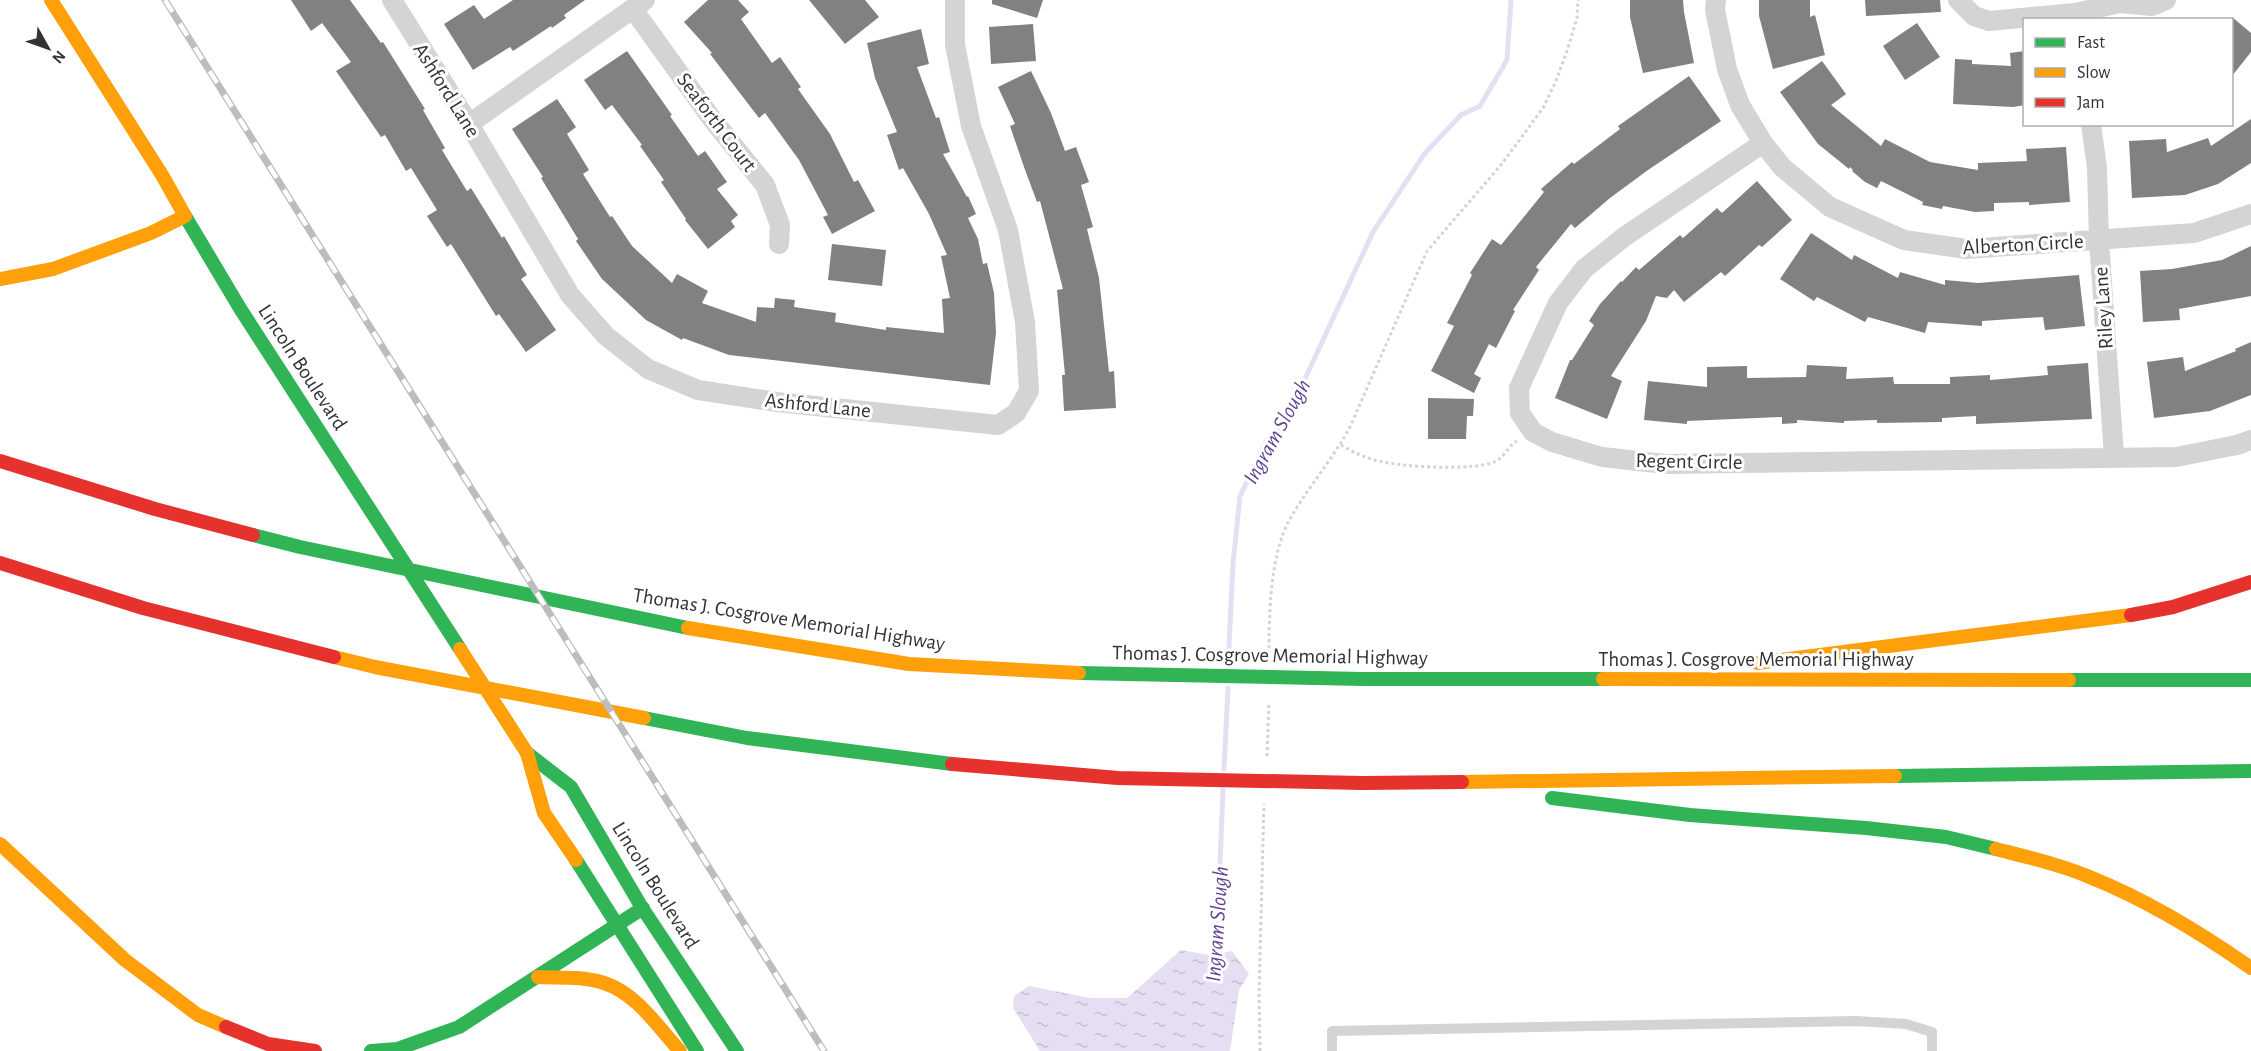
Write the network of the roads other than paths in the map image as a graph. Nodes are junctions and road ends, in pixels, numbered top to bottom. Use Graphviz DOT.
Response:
graph roads {
  1 [pos="51,0"];
  2 [pos="392,0"];
  3 [pos="955,0"];
  4 [pos="1716,0"];
  5 [pos="1958,0"];
  6 [pos="2166,0"];
  7 [pos="639,4"];
  8 [pos="2076,16"];
  9 [pos="2041,18"];
  10 [pos="2023,19"];
  11 [pos="469,124"];
  12 [pos="2091,126"];
  13 [pos="1763,143"];
  14 [pos="2251,214"];
  15 [pos="185,216"];
  16 [pos="2099,240"];
  17 [pos="778,244"];
  18 [pos="0,279"];
  19 [pos="2251,440"];
  20 [pos="2114,456"];
  21 [pos="0,461"];
  22 [pos="0,563"];
  23 [pos="2251,582"];
  24 [pos="1612,680"];
  25 [pos="2251,680"];
  26 [pos="527,753"];
  27 [pos="2251,771"];
  28 [pos="1437,783"];
  29 [pos="0,844"];
  30 [pos="643,908"];
  31 [pos="616,925"];
  32 [pos="2251,968"];
  33 [pos="538,977"];
  34 [pos="315,1051"];
  35 [pos="371,1051"];
  36 [pos="680,1051"];
  37 [pos="697,1051"];
  38 [pos="737,1051"];
  39 [pos="1332,1051"];
  40 [pos="1932,1051"];
  1 -- 15 [label="main road, Lincoln Boulevard"];
  2 -- 11 [label="street, Ashford Lane"];
  3 -- 11 [label="street, Ashford Lane"];
  4 -- 13 [label="street, Alberton Circle"];
  5 -- 10 [label="street"];
  6 -- 8 [label="street"];
  7 -- 11 [label="street"];
  7 -- 17 [label="street, Seaforth Court"];
  8 -- 9 [label="street"];
  12 -- 16 [label="street, Riley Lane"];
  13 -- 16 [label="street, Alberton Circle"];
  13 -- 20 [label="street, Regent Circle"];
  14 -- 16 [label="street, Alberton Circle"];
  15 -- 18 [label="main road"];
  15 -- 26 [label="main road, Lincoln Boulevard"];
  16 -- 20 [label="street, Riley Lane"];
  19 -- 20 [label="street, Regent Circle"];
  21 -- 24 [label="main road, Thomas J. Cosgrove Memorial Highway"];
  22 -- 28 [label="main road"];
  23 -- 24 [label="main road"];
  24 -- 25 [label="main road, Thomas J. Cosgrove Memorial Highway"];
  26 -- 30 [label="main road, Lincoln Boulevard"];
  26 -- 31 [label="main road, Lincoln Boulevard"];
  27 -- 28 [label="main road"];
  28 -- 32 [label="main road"];
  29 -- 34 [label="main road"];
  30 -- 31 [label="main road"];
  30 -- 38 [label="main road, Lincoln Boulevard"];
  31 -- 33 [label="main road"];
  31 -- 37 [label="main road, Lincoln Boulevard"];
  33 -- 35 [label="main road"];
  33 -- 36 [label="main road"];
  39 -- 40 [label="lane"];
}
